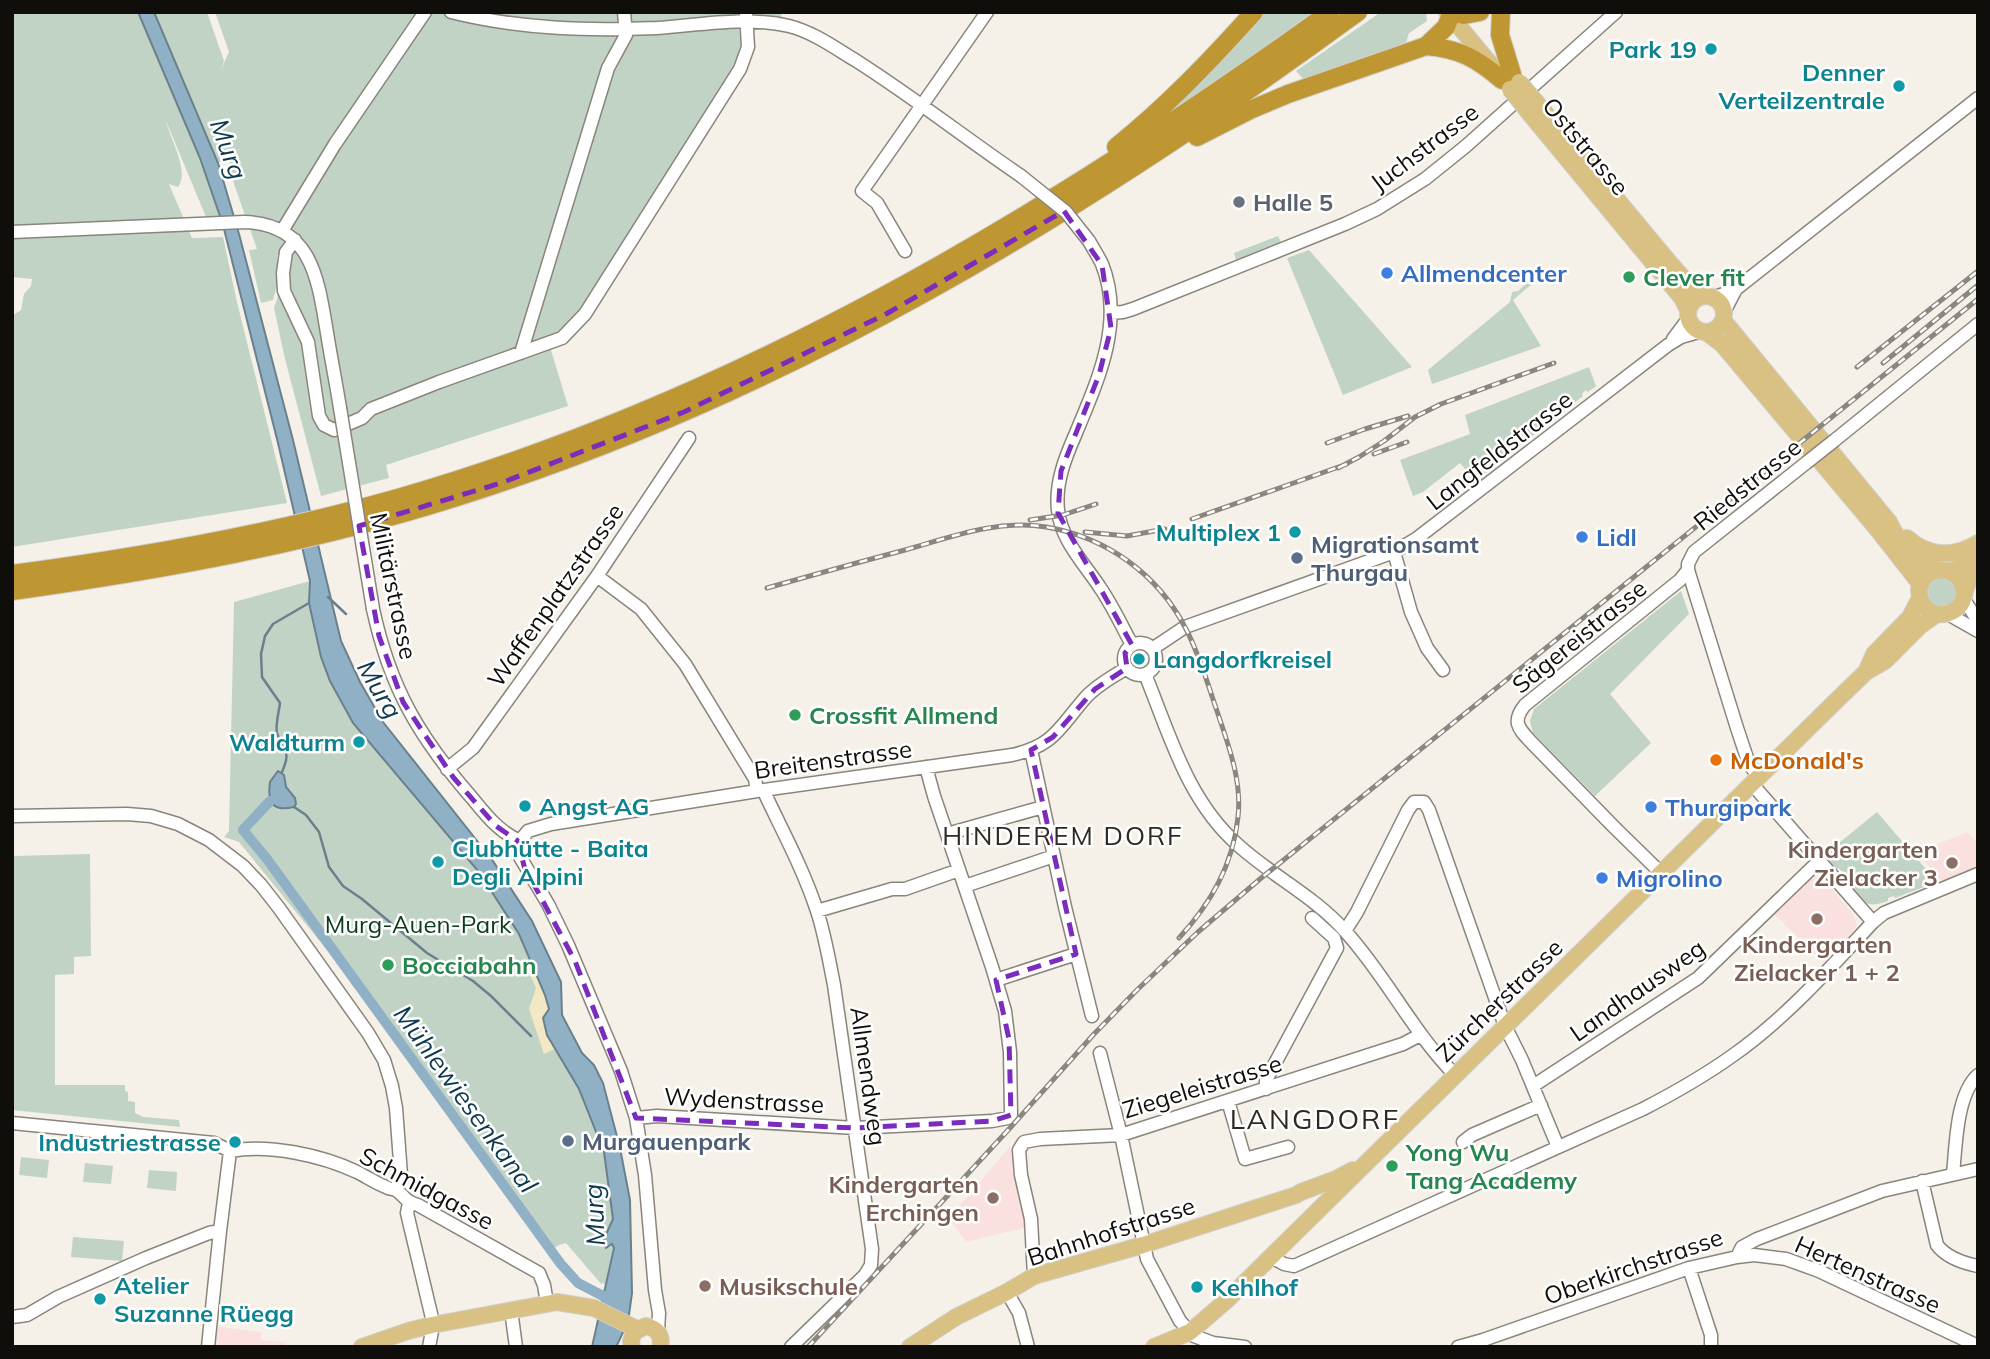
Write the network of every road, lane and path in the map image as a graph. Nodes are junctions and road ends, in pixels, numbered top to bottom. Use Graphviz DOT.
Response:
graph roads {
  1 [pos="425,12"];
  2 [pos="451,12"];
  3 [pos="624,12"];
  4 [pos="987,12"];
  5 [pos="1254,12"];
  6 [pos="1330,12"];
  7 [pos="1358,12"];
  8 [pos="1501,12"];
  9 [pos="1616,12"];
  10 [pos="1457,13"];
  11 [pos="747,16"];
  12 [pos="626,29"];
  13 [pos="1426,46"];
  14 [pos="1511,81"];
  15 [pos="1978,98"];
  16 [pos="1531,105"];
  17 [pos="922,107"];
  18 [pos="1107,184"];
  19 [pos="1048,202"];
  20 [pos="282,231"];
  21 [pos="12,232"];
  22 [pos="295,240"];
  23 [pos="905,251"];
  24 [pos="1736,289"];
  25 [pos="1710,297"];
  26 [pos="1111,313"];
  27 [pos="1688,314"];
  28 [pos="1724,316"];
  29 [pos="1978,324"];
  30 [pos="1703,332"];
  31 [pos="1668,345"];
  32 [pos="521,353"];
  33 [pos="689,438"];
  34 [pos="1889,522"];
  35 [pos="331,525"];
  36 [pos="281,536"];
  37 [pos="1978,543"];
  38 [pos="1394,552"];
  39 [pos="1978,553"];
  40 [pos="1978,569"];
  41 [pos="1688,570"];
  42 [pos="1944,571"];
  43 [pos="12,574"];
  44 [pos="597,576"];
  45 [pos="1673,585"];
  46 [pos="12,591"];
  47 [pos="1695,592"];
  48 [pos="1920,592"];
  49 [pos="1964,595"];
  50 [pos="1942,614"];
  51 [pos="1978,621"];
  52 [pos="1978,631"];
  53 [pos="1132,645"];
  54 [pos="1152,649"];
  55 [pos="1126,668"];
  56 [pos="1443,670"];
  57 [pos="1866,672"];
  58 [pos="1145,674"];
  59 [pos="1031,750"];
  60 [pos="926,767"];
  61 [pos="447,769"];
  62 [pos="1755,780"];
  63 [pos="761,791"];
  64 [pos="1043,807"];
  65 [pos="12,816"];
  66 [pos="947,834"];
  67 [pos="520,841"];
  68 [pos="1054,856"];
  69 [pos="1818,862"];
  70 [pos="959,870"];
  71 [pos="1661,873"];
  72 [pos="1978,874"];
  73 [pos="965,886"];
  74 [pos="817,911"];
  75 [pos="1312,918"];
  76 [pos="1873,922"];
  77 [pos="1345,931"];
  78 [pos="1076,954"];
  79 [pos="996,980"];
  80 [pos="1092,1016"];
  81 [pos="1505,1026"];
  82 [pos="1420,1035"];
  83 [pos="1100,1053"];
  84 [pos="1455,1075"];
  85 [pos="1978,1075"];
  86 [pos="1533,1086"];
  87 [pos="1266,1089"];
  88 [pos="1227,1101"];
  89 [pos="1541,1105"];
  90 [pos="636,1118"];
  91 [pos="12,1123"];
  92 [pos="855,1128"];
  93 [pos="1121,1135"];
  94 [pos="1463,1142"];
  95 [pos="1288,1147"];
  96 [pos="1558,1147"];
  97 [pos="230,1151"];
  98 [pos="1368,1160"];
  99 [pos="1978,1169"];
  100 [pos="1953,1174"];
  101 [pos="1922,1181"];
  102 [pos="1342,1189"];
  103 [pos="396,1190"];
  104 [pos="1296,1195"];
  105 [pos="409,1203"];
  106 [pos="220,1231"];
  107 [pos="1143,1245"];
  108 [pos="1271,1257"];
  109 [pos="1737,1257"];
  110 [pos="1978,1266"];
  111 [pos="1689,1268"];
  112 [pos="1034,1276"];
  113 [pos="1007,1292"];
  114 [pos="547,1303"];
  115 [pos="511,1310"];
  116 [pos="12,1317"];
  117 [pos="431,1318"];
  118 [pos="1191,1332"];
  119 [pos="645,1338"];
  120 [pos="1485,1343"];
  121 [pos="1978,1346"];
  122 [pos="208,1347"];
  123 [pos="362,1347"];
  124 [pos="429,1347"];
  125 [pos="516,1347"];
  126 [pos="791,1347"];
  127 [pos="910,1347"];
  128 [pos="1028,1347"];
  129 [pos="1154,1347"];
  130 [pos="1245,1347"];
  131 [pos="1458,1347"];
  132 [pos="1712,1347"];
  1 -- 20 [label="street"];
  2 -- 12 [label="street"];
  3 -- 12 [label="street"];
  4 -- 17 [label="street"];
  5 -- 19 [label="highway"];
  6 -- 19 [label="highway"];
  7 -- 18 [label="highway"];
  8 -- 14 [label="highway"];
  9 -- 26 [label="street, Juchstrasse"];
  10 -- 13 [label="highway"];
  10 -- 14 [label="main road, Oststrasse"];
  11 -- 12 [label="street"];
  11 -- 17 [label="street"];
  11 -- 32 [label="street"];
  12 -- 32 [label="street"];
  13 -- 14 [label="highway"];
  13 -- 18 [label="highway"];
  14 -- 16 [label="main road, Oststrasse, bridge"];
  15 -- 24 [label="street"];
  16 -- 25 [label="main road, Oststrasse"];
  16 -- 27 [label="main road, Oststrasse"];
  17 -- 23 [label="street"];
  17 -- 26 [label="street, bridge"];
  18 -- 35 [label="highway"];
  19 -- 35 [label="highway"];
  20 -- 21 [label="street, Militärstrasse"];
  20 -- 22 [label="street, Militärstrasse"];
  22 -- 32 [label="street"];
  22 -- 61 [label="street, Militärstrasse, bridge"];
  24 -- 25 [label="street"];
  24 -- 28 [label="street"];
  25 -- 27 [label="main road"];
  25 -- 28 [label="main road"];
  26 -- 53 [label="street"];
  27 -- 30 [label="main road"];
  27 -- 31 [label="street, Langfeldstrasse"];
  28 -- 30 [label="main road"];
  28 -- 34 [label="main road"];
  29 -- 41 [label="street, Riedstrasse, bridge"];
  30 -- 31 [label="street, Langfeldstrasse"];
  30 -- 48 [label="main road"];
  31 -- 38 [label="street, Langfeldstrasse"];
  33 -- 44 [label="street, Waffenplatzstrasse"];
  34 -- 37 [label="main road"];
  34 -- 42 [label="main road"];
  35 -- 36 [label="highway"];
  36 -- 43 [label="highway"];
  36 -- 46 [label="highway"];
  38 -- 54 [label="street, Langfeldstrasse"];
  38 -- 56 [label="street"];
  39 -- 42 [label="main road"];
  40 -- 49 [label="main road"];
  41 -- 45 [label="street, Sägereistrasse"];
  41 -- 47 [label="street"];
  42 -- 48 [label="main road"];
  42 -- 49 [label="main road"];
  44 -- 61 [label="street, Waffenplatzstrasse"];
  44 -- 63 [label="street, Allmendweg"];
  45 -- 47 [label="street, Sägereistrasse"];
  45 -- 71 [label="street, Sägereistrasse"];
  47 -- 62 [label="street"];
  48 -- 50 [label="main road"];
  48 -- 57 [label="main road, Zürcherstrasse"];
  49 -- 50 [label="main road"];
  49 -- 51 [label="street"];
  50 -- 52 [label="street"];
  50 -- 57 [label="main road, Zürcherstrasse"];
  53 -- 54 [label="street"];
  53 -- 55 [label="street"];
  54 -- 58 [label="street"];
  55 -- 58 [label="street"];
  55 -- 59 [label="street, Breitenstrasse"];
  57 -- 62 [label="main road, Zürcherstrasse"];
  58 -- 77 [label="street"];
  59 -- 60 [label="street, Breitenstrasse"];
  59 -- 64 [label="street"];
  60 -- 63 [label="street, Breitenstrasse"];
  60 -- 66 [label="street"];
  61 -- 67 [label="street, Militärstrasse"];
  62 -- 69 [label="street"];
  62 -- 71 [label="main road, Zürcherstrasse"];
  63 -- 67 [label="street, Breitenstrasse"];
  63 -- 74 [label="street, Allmendweg"];
  64 -- 66 [label="street"];
  64 -- 68 [label="street"];
  65 -- 103 [label="street"];
  66 -- 70 [label="street"];
  67 -- 90 [label="street"];
  68 -- 73 [label="street"];
  68 -- 78 [label="street"];
  69 -- 76 [label="street"];
  69 -- 86 [label="street, Landhausweg"];
  70 -- 73 [label="street"];
  70 -- 74 [label="street"];
  71 -- 81 [label="main road, Zürcherstrasse"];
  72 -- 76 [label="street"];
  73 -- 79 [label="street"];
  74 -- 92 [label="street, Allmendweg"];
  75 -- 87 [label="street"];
  76 -- 96 [label="street"];
  77 -- 81 [label="street"];
  77 -- 82 [label="street"];
  78 -- 79 [label="street"];
  78 -- 80 [label="street"];
  79 -- 92 [label="street, Wydenstrasse"];
  81 -- 84 [label="main road, Zürcherstrasse"];
  81 -- 86 [label="street"];
  82 -- 84 [label="street"];
  82 -- 87 [label="street, Ziegeleistrasse"];
  83 -- 93 [label="street"];
  84 -- 98 [label="main road, Zürcherstrasse"];
  85 -- 100 [label="street"];
  86 -- 89 [label="street"];
  87 -- 88 [label="street, Ziegeleistrasse"];
  88 -- 93 [label="street, Ziegeleistrasse"];
  88 -- 95 [label="street"];
  89 -- 94 [label="street"];
  89 -- 96 [label="street"];
  90 -- 92 [label="street, Wydenstrasse"];
  90 -- 119 [label="street"];
  91 -- 97 [label="street, Schmidgasse"];
  92 -- 126 [label="street, Allmendweg"];
  93 -- 107 [label="street"];
  93 -- 112 [label="street, Ziegeleistrasse"];
  96 -- 108 [label="street"];
  97 -- 103 [label="street, Schmidgasse"];
  97 -- 106 [label="street"];
  98 -- 102 [label="main road, Zürcherstrasse"];
  98 -- 104 [label="main road, Bahnhofstrasse"];
  99 -- 100 [label="street, Oberkirchstrasse"];
  100 -- 101 [label="street, Oberkirchstrasse"];
  101 -- 109 [label="street, Oberkirchstrasse"];
  101 -- 110 [label="street"];
  102 -- 104 [label="main road, Bahnhofstrasse"];
  102 -- 108 [label="main road, Zürcherstrasse"];
  103 -- 105 [label="street, Schmidgasse"];
  104 -- 107 [label="main road, Bahnhofstrasse"];
  105 -- 114 [label="street, Schmidgasse"];
  105 -- 117 [label="street"];
  106 -- 116 [label="street"];
  106 -- 122 [label="street"];
  107 -- 112 [label="main road, Bahnhofstrasse"];
  107 -- 118 [label="street"];
  108 -- 118 [label="main road, Zürcherstrasse"];
  109 -- 111 [label="street, Oberkirchstrasse"];
  109 -- 121 [label="street, Hertenstrasse"];
  111 -- 120 [label="street, Oberkirchstrasse"];
  111 -- 132 [label="street"];
  112 -- 113 [label="main road, Bahnhofstrasse"];
  113 -- 127 [label="main road, Bahnhofstrasse"];
  113 -- 128 [label="street"];
  114 -- 115 [label="main road"];
  114 -- 119 [label="main road"];
  115 -- 117 [label="main road"];
  115 -- 125 [label="street"];
  117 -- 123 [label="main road"];
  117 -- 124 [label="street"];
  118 -- 129 [label="main road, Zürcherstrasse"];
  118 -- 130 [label="street"];
  120 -- 131 [label="street, Oberkirchstrasse"];
}
